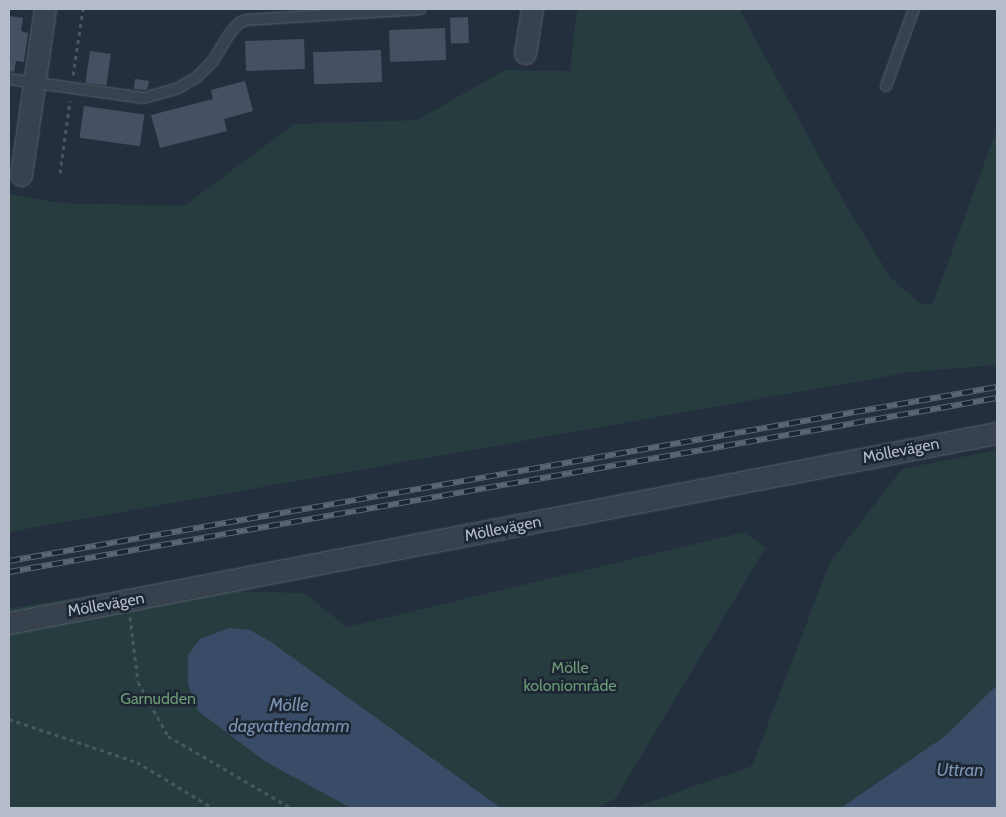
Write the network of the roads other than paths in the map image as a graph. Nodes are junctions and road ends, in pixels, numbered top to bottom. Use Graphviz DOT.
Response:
graph roads {
  1 [pos="45,9"];
  2 [pos="421,9"];
  3 [pos="532,9"];
  4 [pos="914,9"];
  5 [pos="342,11"];
  6 [pos="525,53"];
  7 [pos="9,79"];
  8 [pos="35,82"];
  9 [pos="886,86"];
  10 [pos="21,175"];
  11 [pos="997,433"];
  12 [pos="9,623"];
  1 -- 8 [label="street"];
  2 -- 5 [label="lane"];
  3 -- 6 [label="street"];
  4 -- 9 [label="lane"];
  5 -- 8 [label="lane"];
  7 -- 8 [label="lane"];
  8 -- 10 [label="street"];
  11 -- 12 [label="street, Möllevägen"];
}
